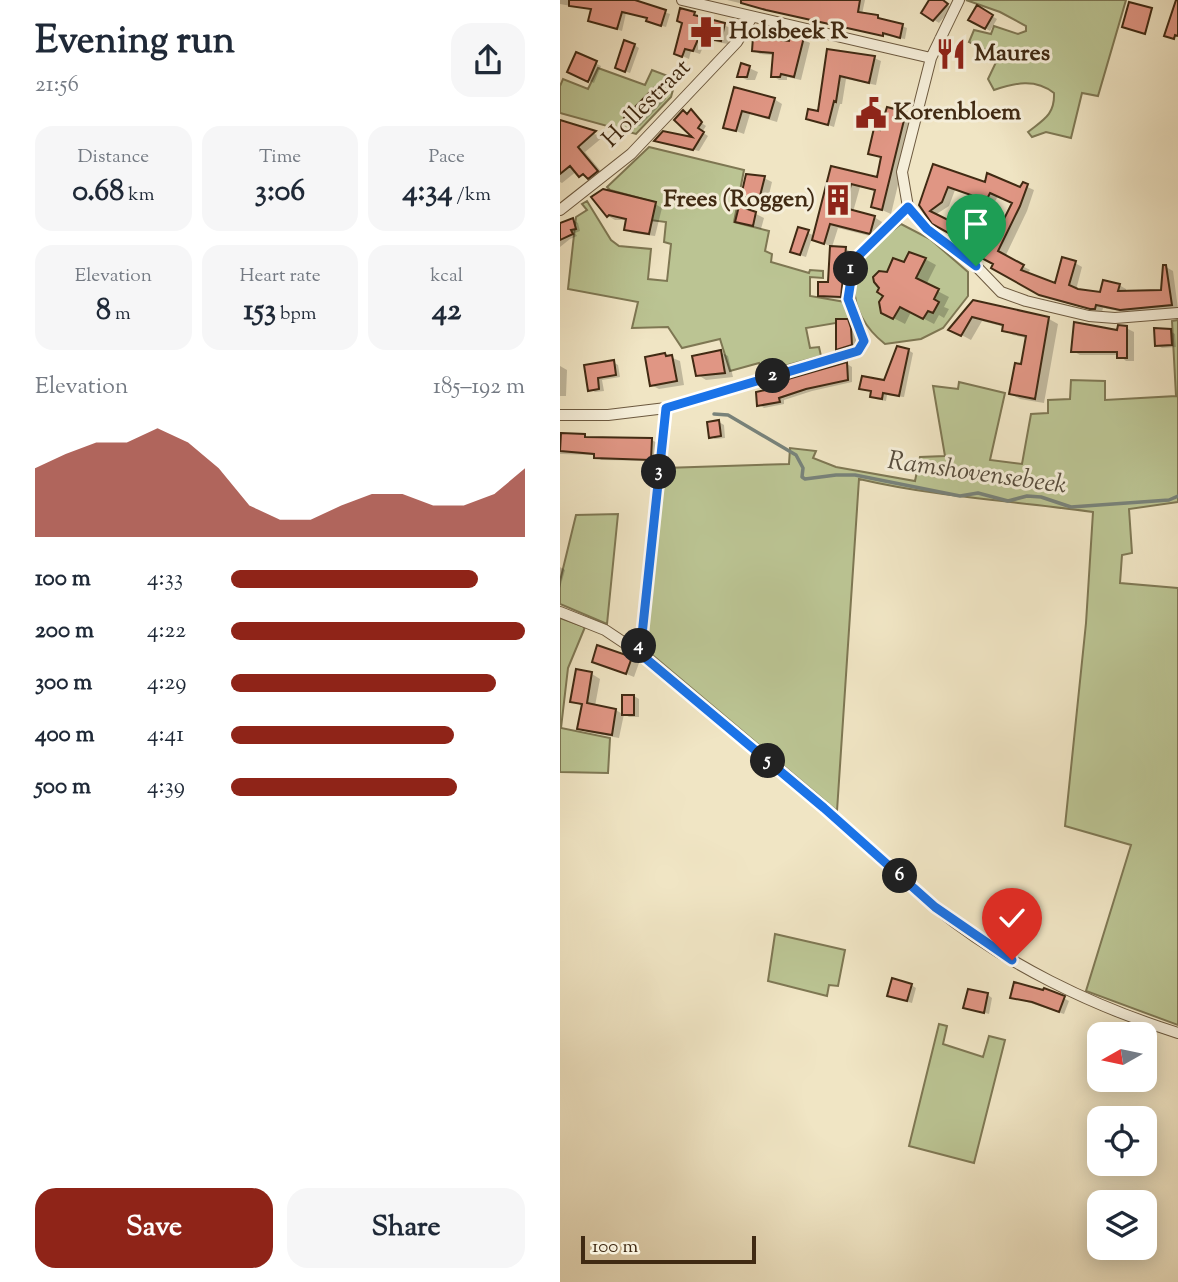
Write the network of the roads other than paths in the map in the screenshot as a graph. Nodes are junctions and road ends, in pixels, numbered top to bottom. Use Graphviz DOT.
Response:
graph roads {
  1 [pos="682,0"];
  2 [pos="959,0"];
  3 [pos="752,17"];
  4 [pos="931,58"];
  5 [pos="908,207"];
  6 [pos="560,210"];
  7 [pos="1178,313"];
  8 [pos="666,408"];
  9 [pos="560,415"];
  10 [pos="560,612"];
  11 [pos="638,652"];
  12 [pos="1178,1033"];
  1 -- 3 [label="street"];
  2 -- 4 [label="street"];
  3 -- 4 [label="street"];
  3 -- 6 [label="street, Hollestraat"];
  4 -- 5 [label="street"];
  5 -- 7 [label="street"];
  5 -- 8 [label="street"];
  8 -- 9 [label="street"];
  8 -- 11 [label="street"];
  10 -- 11 [label="street"];
  11 -- 12 [label="street"];
}
